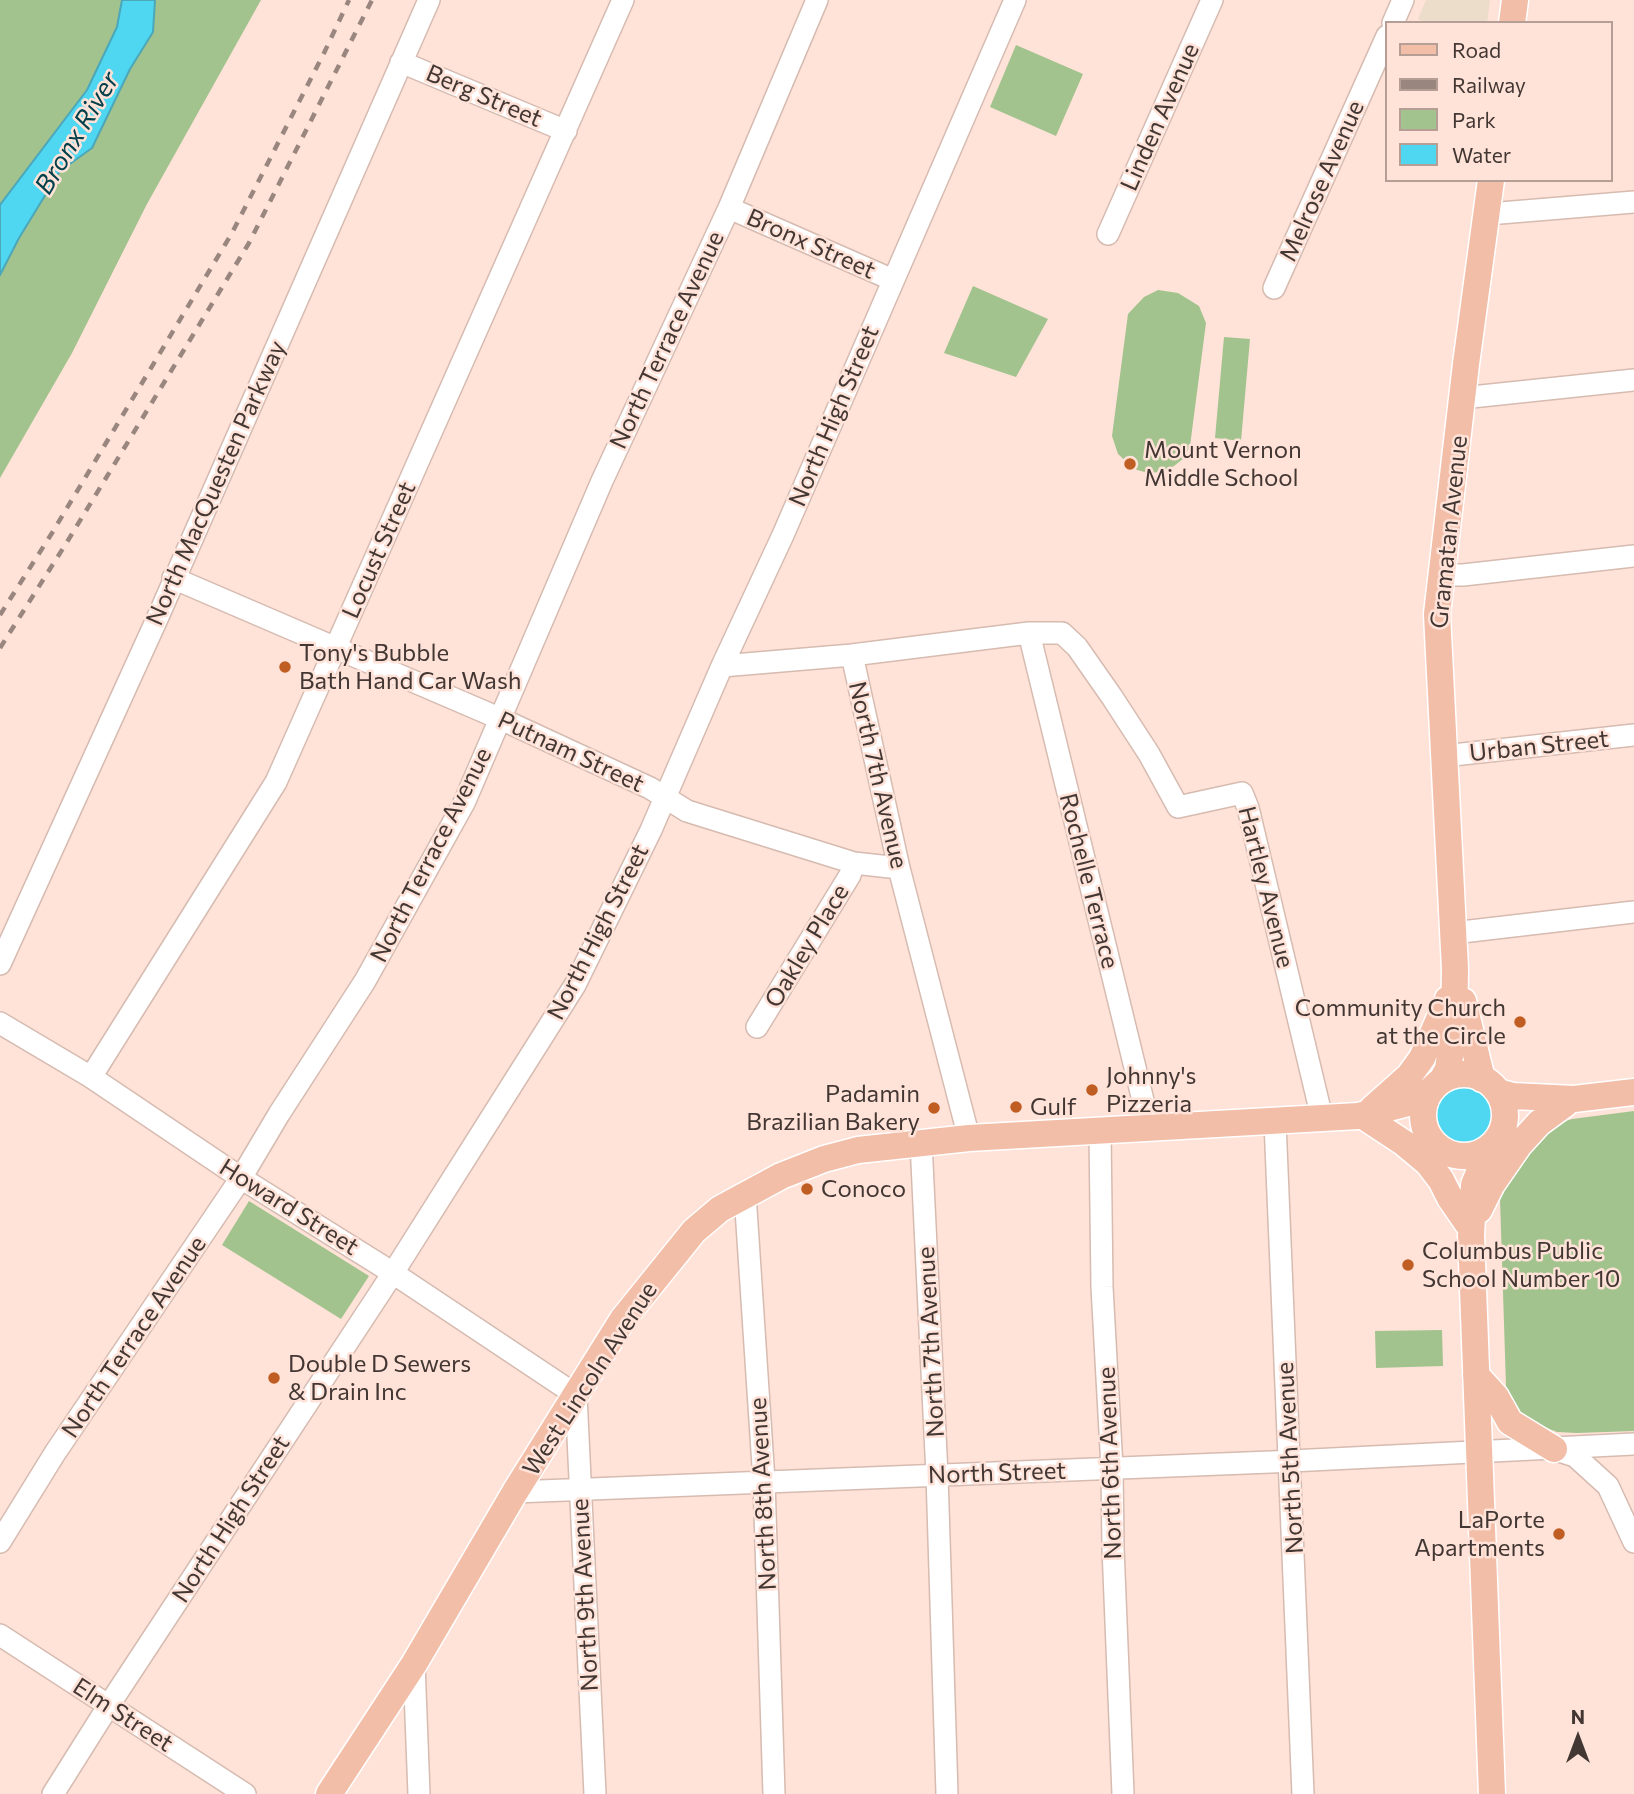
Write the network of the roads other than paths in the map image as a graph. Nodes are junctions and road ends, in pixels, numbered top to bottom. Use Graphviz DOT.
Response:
graph roads {
  1 [pos="429,0"];
  2 [pos="623,0"];
  3 [pos="817,0"];
  4 [pos="1015,0"];
  5 [pos="1212,0"];
  6 [pos="1403,0"];
  7 [pos="1515,0"];
  8 [pos="1394,21"];
  9 [pos="1512,21"];
  10 [pos="1386,38"];
  11 [pos="401,62"];
  12 [pos="566,131"];
  13 [pos="1492,182"];
  14 [pos="1634,202"];
  15 [pos="729,208"];
  16 [pos="1488,214"];
  17 [pos="1108,234"];
  18 [pos="893,280"];
  19 [pos="1274,288"];
  20 [pos="1634,380"];
  21 [pos="1462,398"];
  22 [pos="1634,556"];
  23 [pos="1441,575"];
  24 [pos="173,578"];
  25 [pos="1029,633"];
  26 [pos="337,647"];
  27 [pos="852,655"];
  28 [pos="722,666"];
  29 [pos="500,719"];
  30 [pos="1634,736"];
  31 [pos="1444,756"];
  32 [pos="664,798"];
  33 [pos="854,863"];
  34 [pos="899,868"];
  35 [pos="1634,912"];
  36 [pos="1453,933"];
  37 [pos="0,964"];
  38 [pos="1455,975"];
  39 [pos="0,1023"];
  40 [pos="757,1027"];
  41 [pos="91,1077"];
  42 [pos="1438,1084"];
  43 [pos="1490,1085"];
  44 [pos="1634,1092"];
  45 [pos="1569,1102"];
  46 [pos="1363,1116"];
  47 [pos="1322,1118"];
  48 [pos="1275,1122"];
  49 [pos="1150,1129"];
  50 [pos="1100,1132"];
  51 [pos="969,1138"];
  52 [pos="1495,1139"];
  53 [pos="1433,1141"];
  54 [pos="921,1142"];
  55 [pos="241,1178"];
  56 [pos="745,1194"];
  57 [pos="1470,1228"];
  58 [pos="393,1273"];
  59 [pos="1476,1375"];
  60 [pos="576,1395"];
  61 [pos="1634,1444"];
  62 [pos="1554,1449"];
  63 [pos="1478,1453"];
  64 [pos="1290,1461"];
  65 [pos="1112,1468"];
  66 [pos="937,1475"];
  67 [pos="764,1481"];
  68 [pos="580,1488"];
  69 [pos="515,1492"];
  70 [pos="0,1542"];
  71 [pos="1634,1542"];
  72 [pos="0,1635"];
  73 [pos="414,1664"];
  74 [pos="109,1705"];
  75 [pos="53,1794"];
  76 [pos="245,1794"];
  77 [pos="329,1794"];
  78 [pos="419,1794"];
  79 [pos="595,1794"];
  80 [pos="774,1794"];
  81 [pos="947,1794"];
  82 [pos="1124,1794"];
  83 [pos="1303,1794"];
  84 [pos="1492,1794"];
  1 -- 11 [label="street, North MacQuesten Parkway"];
  2 -- 12 [label="street, Locust Street"];
  3 -- 15 [label="street, North Terrace Avenue"];
  4 -- 18 [label="street, North High Street"];
  5 -- 17 [label="street, Linden Avenue"];
  6 -- 8 [label="street"];
  7 -- 9 [label="main road"];
  10 -- 19 [label="street, Melrose Avenue"];
  11 -- 12 [label="street, Berg Street"];
  11 -- 24 [label="street, North MacQuesten Parkway"];
  12 -- 26 [label="street, Locust Street"];
  13 -- 16 [label="main road, Gramatan Avenue"];
  14 -- 16 [label="street"];
  15 -- 18 [label="street, Bronx Street"];
  15 -- 29 [label="street, North Terrace Avenue"];
  16 -- 21 [label="main road, Gramatan Avenue"];
  18 -- 28 [label="street, North High Street"];
  20 -- 21 [label="street"];
  21 -- 23 [label="main road, Gramatan Avenue"];
  22 -- 23 [label="street"];
  23 -- 31 [label="main road, Gramatan Avenue"];
  24 -- 26 [label="street, Putnam Street"];
  24 -- 37 [label="street, North MacQuesten Parkway"];
  25 -- 27 [label="street"];
  25 -- 47 [label="street, Hartley Avenue"];
  25 -- 49 [label="street, Rochelle Terrace"];
  26 -- 29 [label="street, Putnam Street"];
  26 -- 41 [label="street, Locust Street"];
  27 -- 28 [label="street"];
  27 -- 34 [label="street, North 7th Avenue"];
  28 -- 32 [label="street, North High Street"];
  29 -- 32 [label="street, Putnam Street"];
  29 -- 55 [label="street, North Terrace Avenue"];
  30 -- 31 [label="street, Urban Street"];
  31 -- 36 [label="main road, Gramatan Avenue"];
  32 -- 33 [label="street, Putnam Street"];
  32 -- 58 [label="street, North High Street"];
  33 -- 34 [label="street, Putnam Street"];
  33 -- 40 [label="street, Oakley Place"];
  34 -- 51 [label="street, North 7th Avenue"];
  35 -- 36 [label="street"];
  36 -- 38 [label="main road, Gramatan Avenue"];
  38 -- 42 [label="main road, Gramatan Avenue"];
  38 -- 43 [label="main road, Gramatan Avenue"];
  38 -- 46 [label="main road"];
  39 -- 41 [label="street, Howard Street"];
  41 -- 55 [label="street, Howard Street"];
  42 -- 43 [label="main road"];
  42 -- 46 [label="main road, West Lincoln Avenue"];
  42 -- 53 [label="main road"];
  43 -- 45 [label="main road"];
  43 -- 52 [label="main road"];
  44 -- 45 [label="main road"];
  45 -- 52 [label="main road"];
  45 -- 57 [label="main road"];
  46 -- 47 [label="main road, West Lincoln Avenue"];
  46 -- 53 [label="main road, West Lincoln Avenue"];
  46 -- 57 [label="main road"];
  47 -- 48 [label="main road, West Lincoln Avenue"];
  48 -- 49 [label="main road, West Lincoln Avenue"];
  48 -- 64 [label="street, North 5th Avenue"];
  49 -- 50 [label="main road, West Lincoln Avenue"];
  50 -- 51 [label="main road, West Lincoln Avenue"];
  50 -- 65 [label="street, North 6th Avenue"];
  51 -- 54 [label="main road, West Lincoln Avenue"];
  52 -- 53 [label="main road"];
  52 -- 57 [label="main road"];
  53 -- 57 [label="main road"];
  54 -- 56 [label="main road, West Lincoln Avenue"];
  54 -- 66 [label="street, North 7th Avenue"];
  55 -- 58 [label="street, Howard Street"];
  55 -- 70 [label="street, North Terrace Avenue"];
  56 -- 60 [label="main road, West Lincoln Avenue"];
  56 -- 67 [label="street, North 8th Avenue"];
  57 -- 59 [label="main road"];
  58 -- 60 [label="street, Howard Street"];
  58 -- 74 [label="street, North High Street"];
  59 -- 62 [label="main road"];
  59 -- 63 [label="main road"];
  60 -- 68 [label="street, North 9th Avenue"];
  60 -- 69 [label="main road, West Lincoln Avenue"];
  61 -- 62 [label="street, North Street"];
  62 -- 63 [label="street, North Street"];
  62 -- 71 [label="street"];
  63 -- 64 [label="street, North Street"];
  63 -- 84 [label="main road"];
  64 -- 65 [label="street, North Street"];
  64 -- 83 [label="street, North 5th Avenue"];
  65 -- 66 [label="street, North Street"];
  65 -- 82 [label="street, North 6th Avenue"];
  66 -- 67 [label="street, North Street"];
  66 -- 81 [label="street, North 7th Avenue"];
  67 -- 68 [label="street, North Street"];
  67 -- 80 [label="street, North 8th Avenue"];
  68 -- 69 [label="street, North Street"];
  68 -- 79 [label="street, North 9th Avenue"];
  69 -- 73 [label="main road, West Lincoln Avenue"];
  72 -- 74 [label="street, Elm Street"];
  73 -- 77 [label="main road, West Lincoln Avenue"];
  73 -- 78 [label="street"];
  74 -- 75 [label="street, North High Street"];
  74 -- 76 [label="street, Elm Street"];
}
